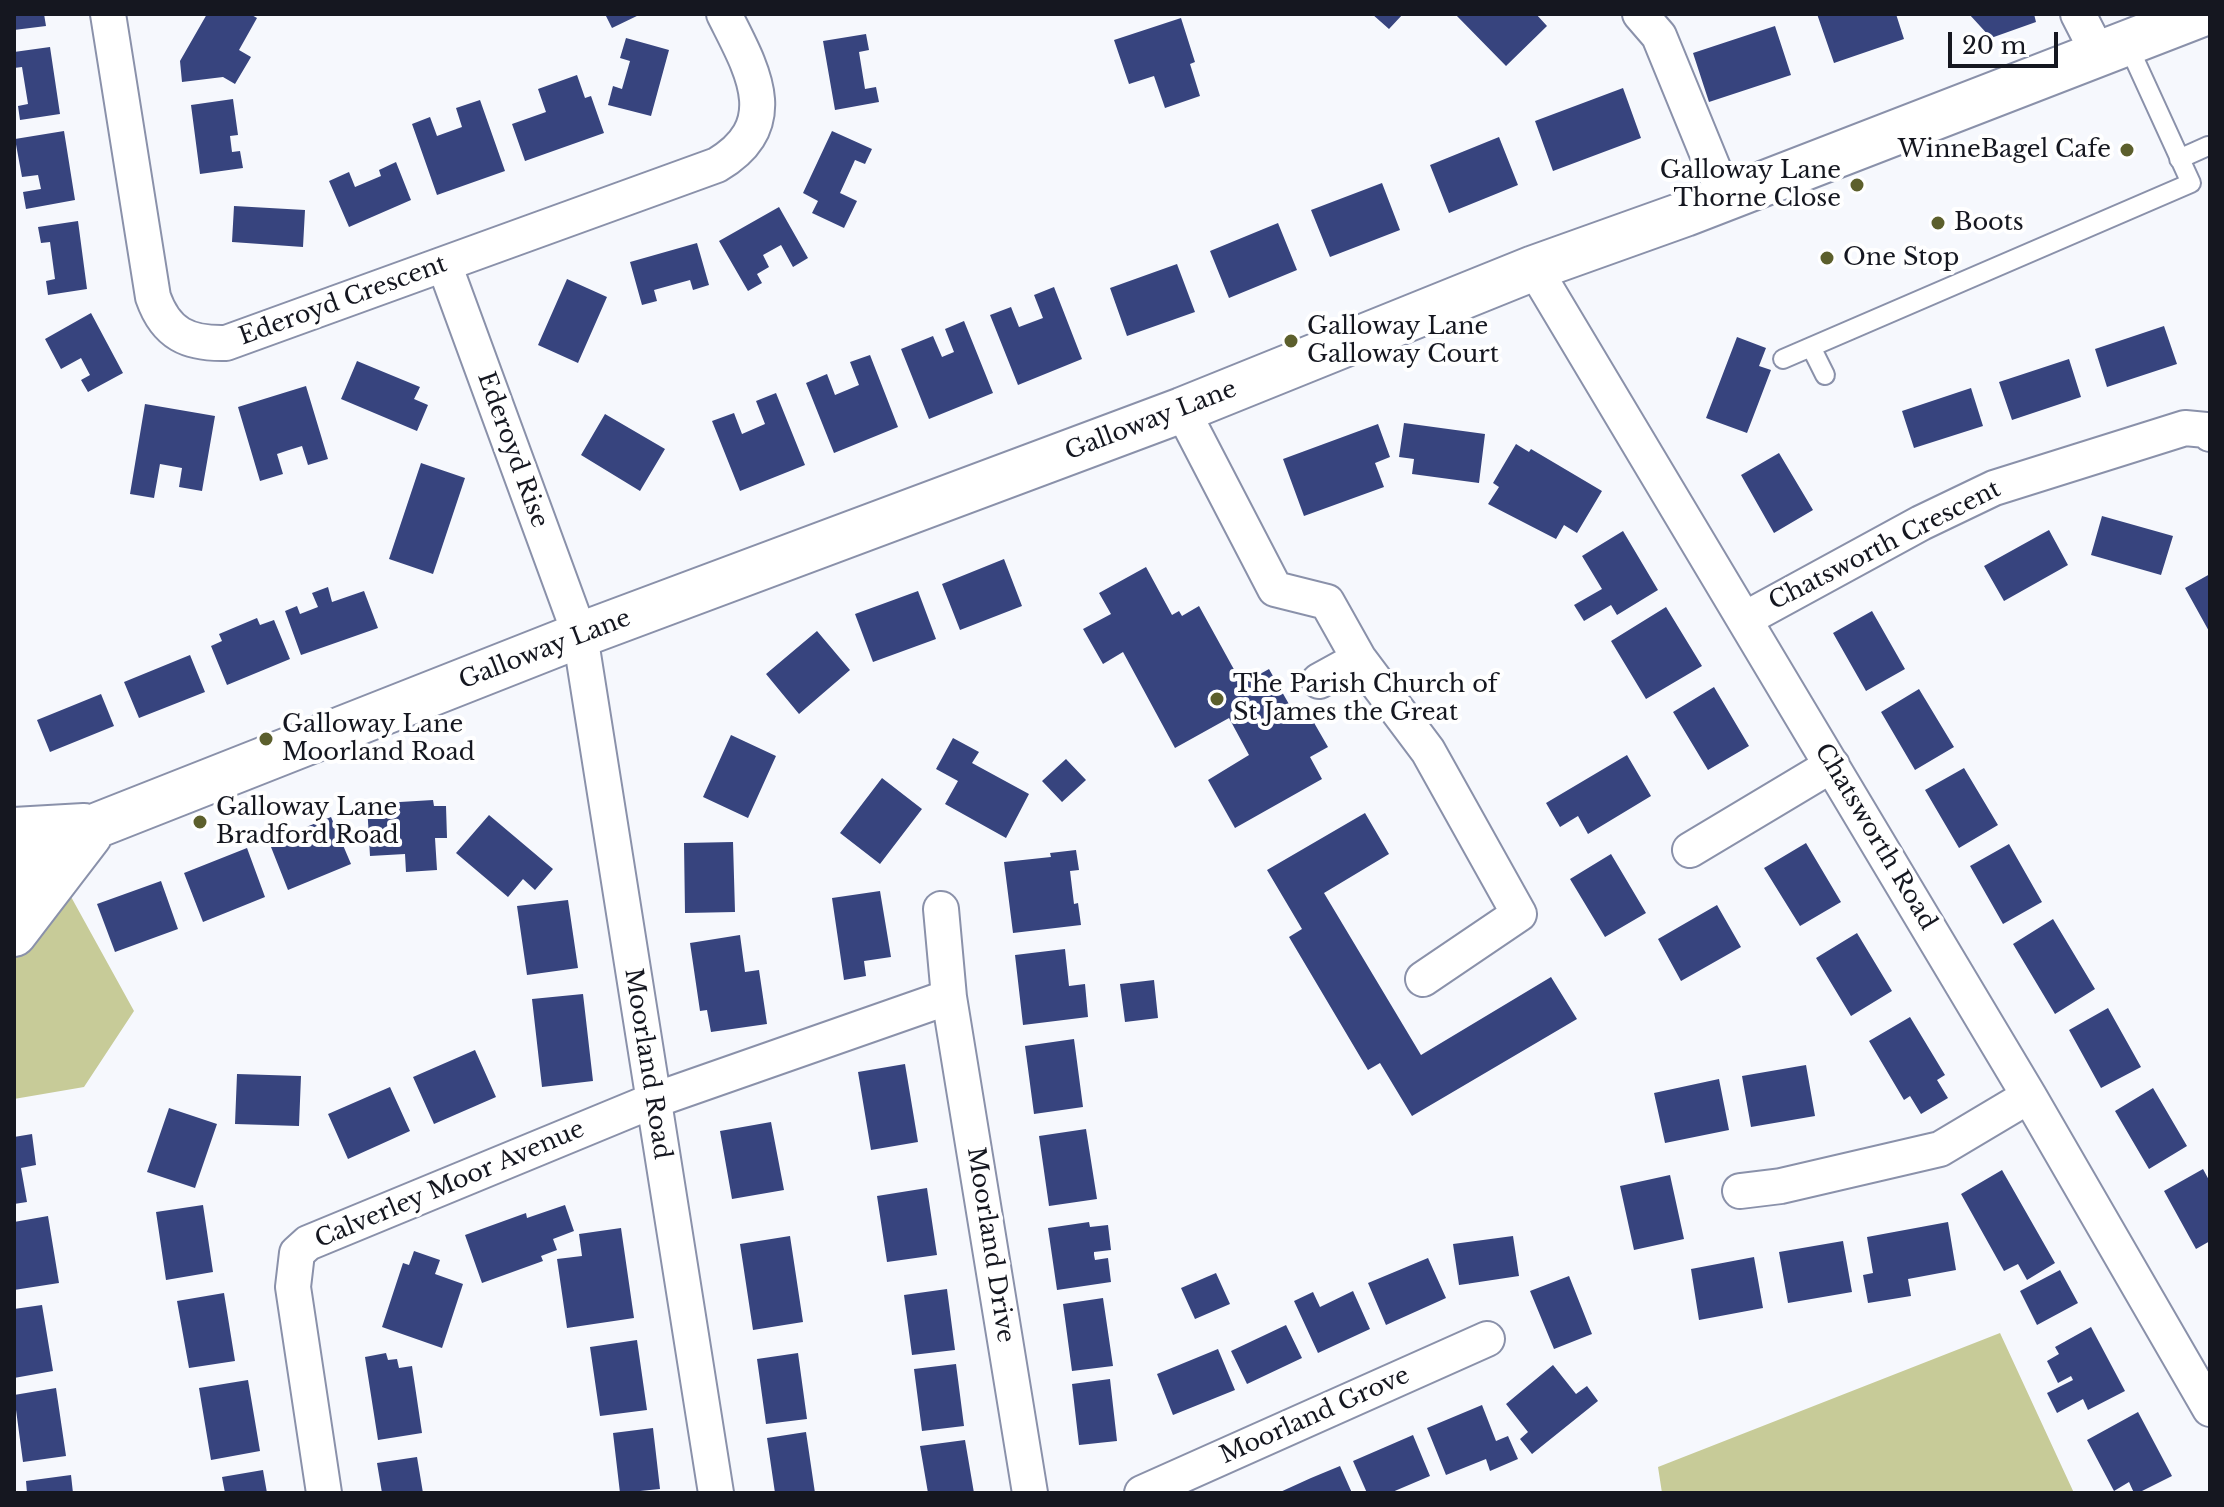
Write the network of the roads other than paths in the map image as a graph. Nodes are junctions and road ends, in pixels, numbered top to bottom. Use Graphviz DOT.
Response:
graph roads {
  1 [pos="108,14"];
  2 [pos="724,14"];
  3 [pos="1640,14"];
  4 [pos="2078,14"];
  5 [pos="2202,14"];
  6 [pos="2113,49"];
  7 [pos="2208,146"];
  8 [pos="2179,159"];
  9 [pos="1725,197"];
  10 [pos="444,264"];
  11 [pos="1534,268"];
  12 [pos="1811,347"];
  13 [pos="1783,359"];
  14 [pos="1825,375"];
  15 [pos="1182,410"];
  16 [pos="2210,434"];
  17 [pos="1745,619"];
  18 [pos="580,635"];
  19 [pos="1359,659"];
  20 [pos="1319,681"];
  21 [pos="1832,765"];
  22 [pos="98,825"];
  23 [pos="14,830"];
  24 [pos="1690,850"];
  25 [pos="14,873"];
  26 [pos="941,909"];
  27 [pos="14,934"];
  28 [pos="1423,979"];
  29 [pos="949,997"];
  30 [pos="2029,1096"];
  31 [pos="652,1101"];
  32 [pos="1740,1191"];
  33 [pos="1487,1339"];
  34 [pos="2210,1409"];
  35 [pos="324,1493"];
  36 [pos="716,1493"];
  37 [pos="1030,1493"];
  38 [pos="1142,1493"];
  1 -- 10 [label="street, Ederoyd Crescent"];
  2 -- 10 [label="street, Ederoyd Crescent"];
  3 -- 9 [label="street"];
  4 -- 6 [label="street"];
  5 -- 6 [label="main road, Galloway Lane"];
  6 -- 8 [label="lane"];
  6 -- 9 [label="main road, Galloway Lane"];
  7 -- 8 [label="lane"];
  8 -- 12 [label="lane"];
  9 -- 11 [label="main road, Galloway Lane"];
  10 -- 18 [label="street, Ederoyd Rise"];
  11 -- 15 [label="main road, Galloway Lane"];
  11 -- 17 [label="street, Chatsworth Road"];
  12 -- 13 [label="lane"];
  12 -- 14 [label="lane"];
  15 -- 18 [label="main road, Galloway Lane"];
  15 -- 19 [label="street"];
  16 -- 17 [label="street, Chatsworth Crescent"];
  17 -- 21 [label="street, Chatsworth Road"];
  18 -- 22 [label="main road, Galloway Lane"];
  18 -- 31 [label="street, Moorland Road"];
  19 -- 20 [label="street"];
  19 -- 28 [label="street"];
  21 -- 24 [label="street"];
  21 -- 30 [label="street, Chatsworth Road"];
  22 -- 23 [label="main road, Galloway Lane"];
  22 -- 25 [label="main road, Galloway Lane"];
  22 -- 27 [label="main road"];
  26 -- 29 [label="street, Moorland Drive"];
  29 -- 31 [label="street"];
  29 -- 37 [label="street, Moorland Drive"];
  30 -- 32 [label="street"];
  30 -- 34 [label="street, Chatsworth Road"];
  31 -- 35 [label="street, Calverley Moor Avenue"];
  31 -- 36 [label="street, Moorland Road"];
  33 -- 38 [label="street, Moorland Grove"];
}
